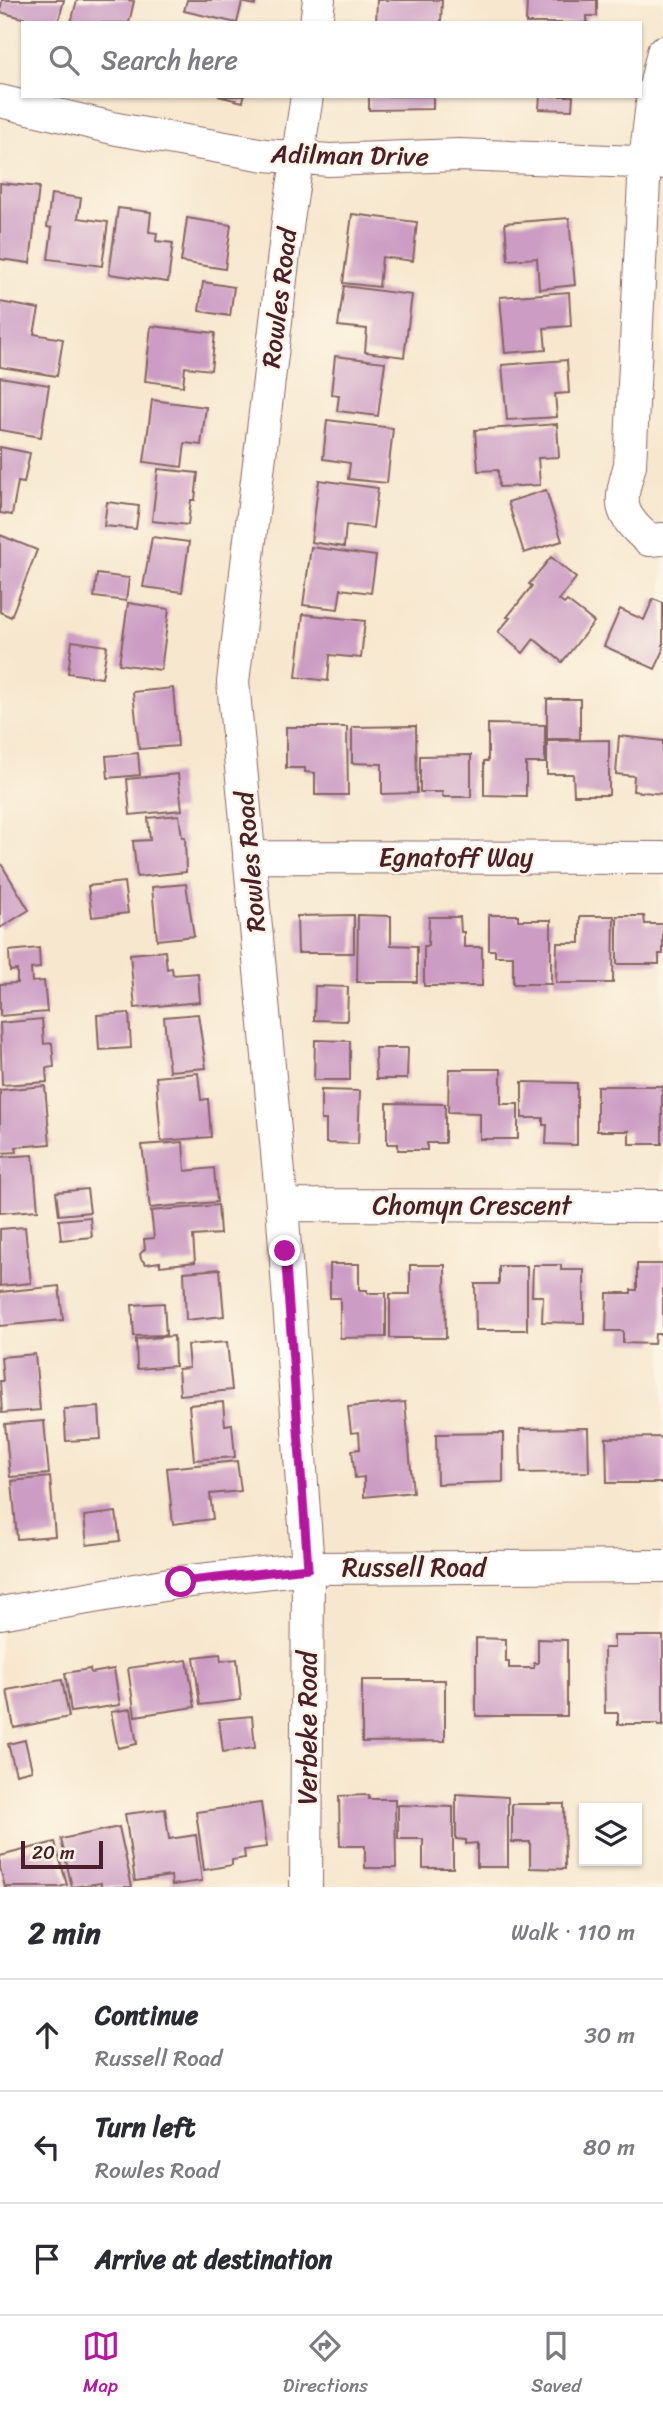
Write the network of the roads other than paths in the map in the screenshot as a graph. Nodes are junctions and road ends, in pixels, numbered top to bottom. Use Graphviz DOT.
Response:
graph roads {
  1 [pos="319,0"];
  2 [pos="316,21"];
  3 [pos="663,52"];
  4 [pos="307,98"];
  5 [pos="0,101"];
  6 [pos="298,158"];
  7 [pos="654,162"];
  8 [pos="663,539"];
  9 [pos="249,857"];
  10 [pos="663,858"];
  11 [pos="282,1205"];
  12 [pos="663,1206"];
  13 [pos="663,1566"];
  14 [pos="308,1568"];
  15 [pos="0,1613"];
  16 [pos="306,1887"];
  1 -- 2 [label="street"];
  3 -- 7 [label="street"];
  4 -- 6 [label="street, Rowles Road"];
  5 -- 6 [label="street, Adilman Drive"];
  6 -- 7 [label="street, Adilman Drive"];
  6 -- 9 [label="street, Rowles Road"];
  7 -- 8 [label="street"];
  9 -- 10 [label="street, Egnatoff Way"];
  9 -- 11 [label="street, Rowles Road"];
  11 -- 12 [label="street, Chomyn Crescent"];
  11 -- 14 [label="street, Rowles Road"];
  13 -- 14 [label="street, Russell Road"];
  14 -- 15 [label="street, Russell Road"];
  14 -- 16 [label="street, Verbeke Road"];
}
